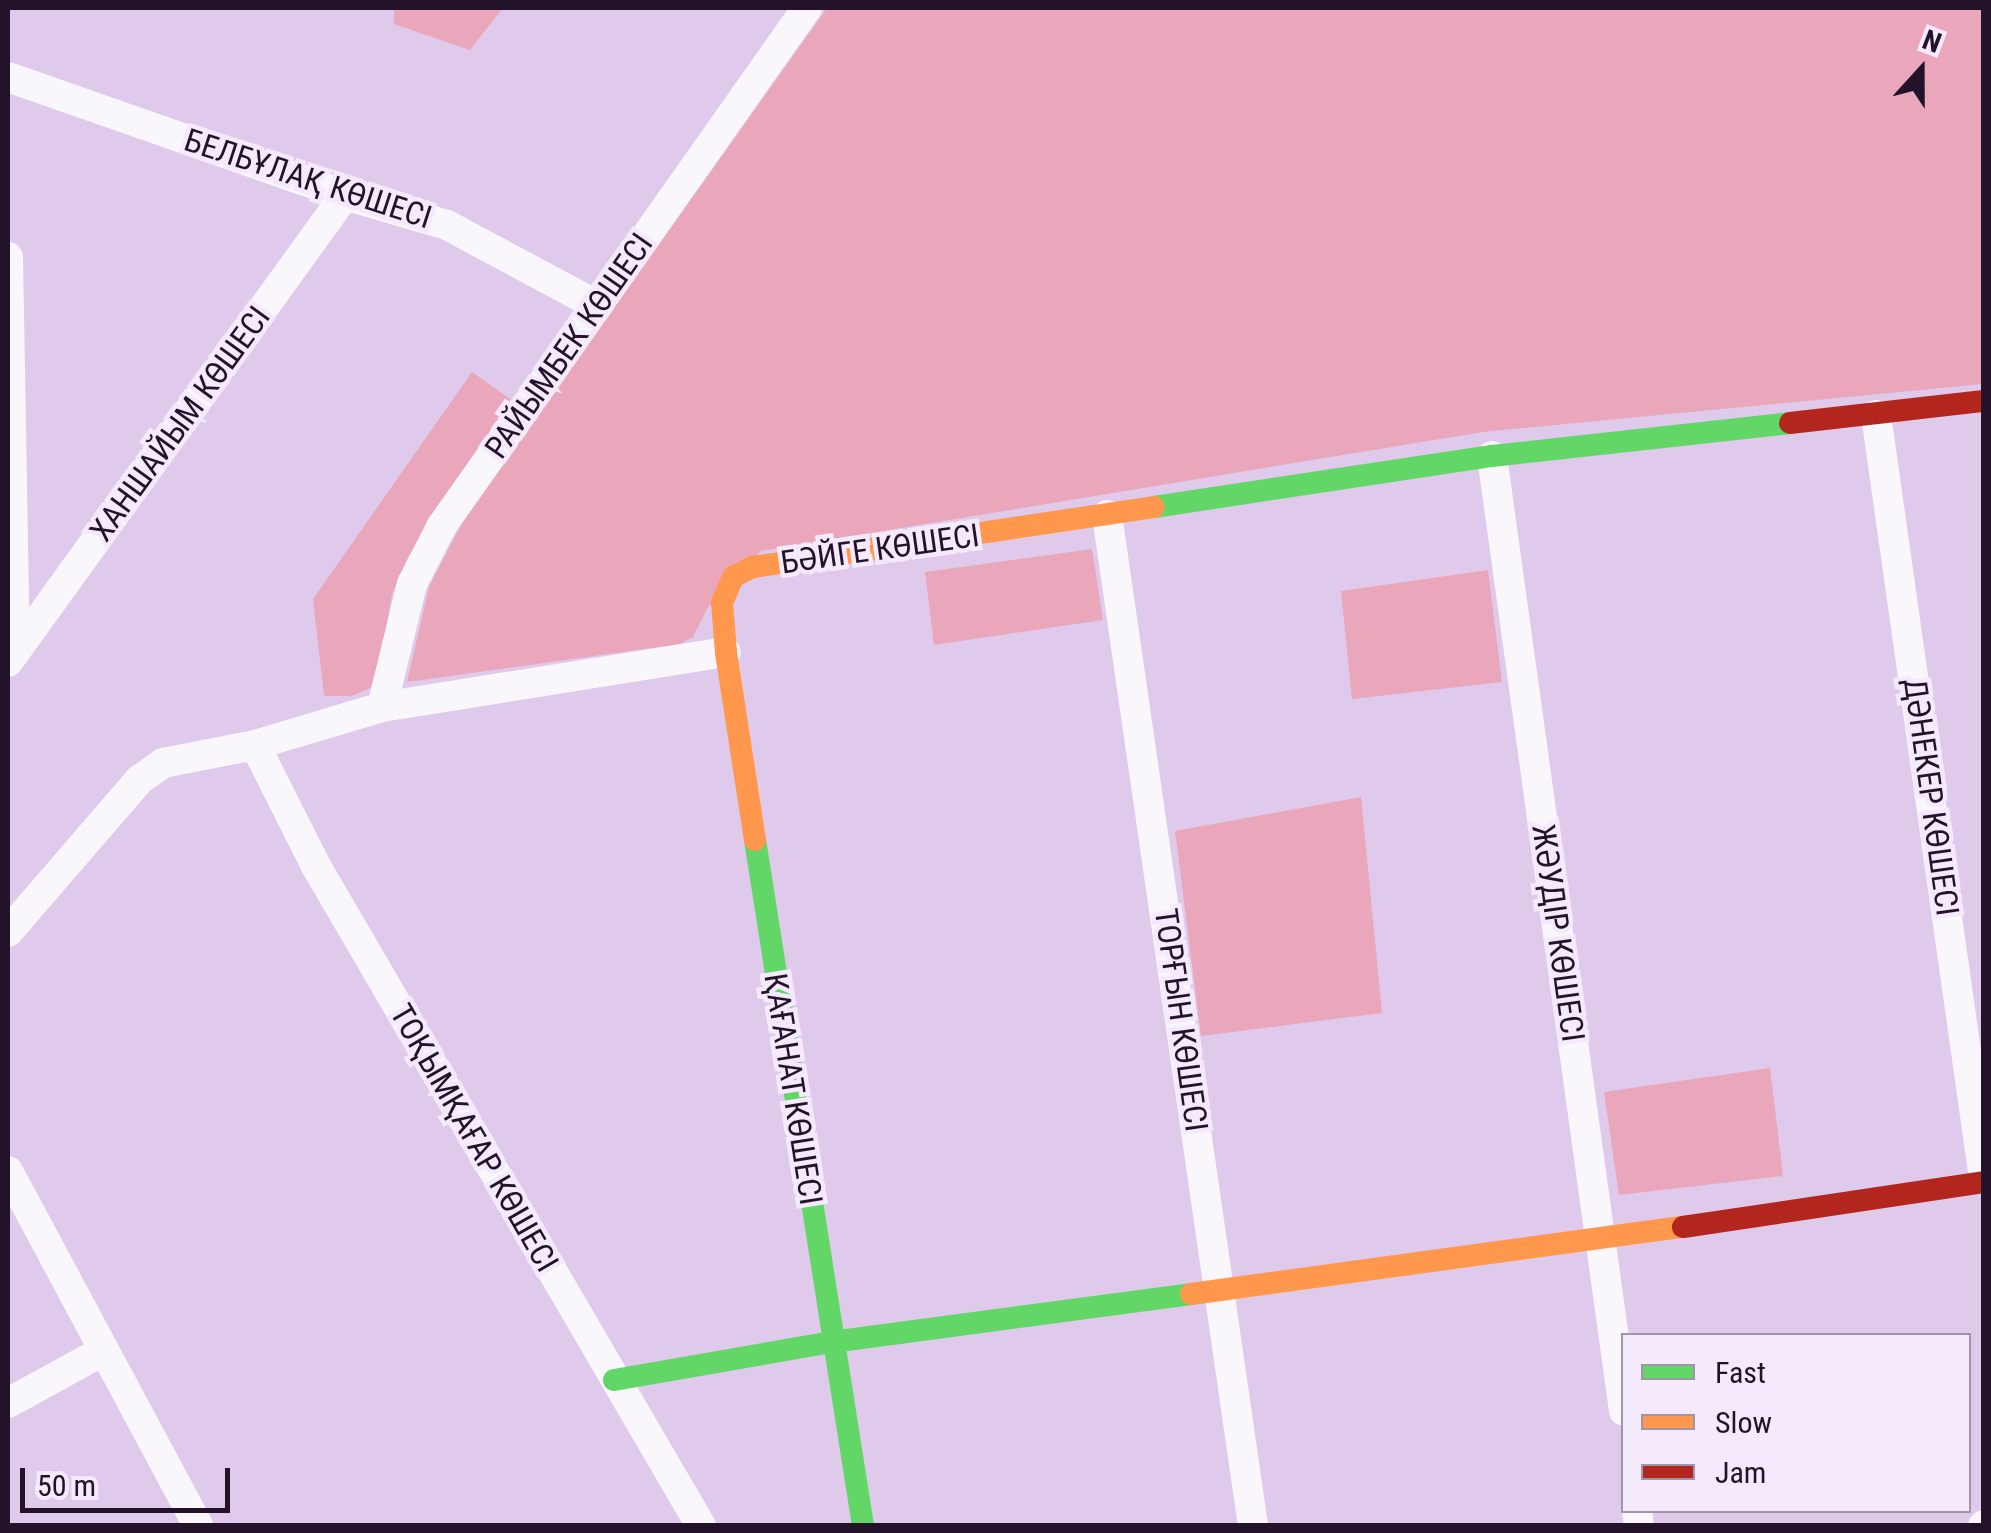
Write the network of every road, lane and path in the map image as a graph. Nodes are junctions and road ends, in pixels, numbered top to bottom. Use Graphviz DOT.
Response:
graph roads {
  1 [pos="807,8"];
  2 [pos="8,77"];
  3 [pos="345,195"];
  4 [pos="8,257"];
  5 [pos="598,306"];
  6 [pos="1984,401"];
  7 [pos="1876,415"];
  8 [pos="1492,456"];
  9 [pos="1107,516"];
  10 [pos="726,652"];
  11 [pos="11,658"];
  12 [pos="382,708"];
  13 [pos="255,745"];
  14 [pos="8,932"];
  15 [pos="8,1171"];
  16 [pos="1984,1181"];
  17 [pos="1601,1239"];
  18 [pos="1221,1290"];
  19 [pos="832,1342"];
  20 [pos="104,1351"];
  21 [pos="614,1380"];
  22 [pos="1621,1389"];
  23 [pos="8,1402"];
  24 [pos="198,1526"];
  25 [pos="702,1526"];
  26 [pos="863,1526"];
  27 [pos="1254,1526"];
  1 -- 5 [label="street, РАЙЫМБЕК КӨШЕСІ"];
  2 -- 3 [label="street, БЕЛБҰЛАҚ КӨШЕСІ"];
  3 -- 5 [label="street, БЕЛБҰЛАҚ КӨШЕСІ"];
  3 -- 11 [label="street, ХАНШАЙЫМ КӨШЕСІ"];
  4 -- 11 [label="street, ХАНШАЙЫМ КӨШЕСІ"];
  5 -- 12 [label="street, РАЙЫМБЕК КӨШЕСІ"];
  6 -- 7 [label="street"];
  7 -- 8 [label="street, БӘЙГЕ КӨШЕСІ"];
  7 -- 16 [label="street, ДӘНЕКЕР КӨШЕСІ"];
  8 -- 9 [label="street, БӘЙГЕ КӨШЕСІ"];
  8 -- 17 [label="street, ЖӘУДІР КӨШЕСІ"];
  9 -- 10 [label="street, БӘЙГЕ КӨШЕСІ"];
  9 -- 18 [label="street, ТОРҒЫН КӨШЕСІ"];
  10 -- 12 [label="street"];
  10 -- 19 [label="street, ҚАҒАНАТ КӨШЕСІ"];
  12 -- 13 [label="street"];
  13 -- 14 [label="street"];
  13 -- 21 [label="street, ТОҚЫМҚАҒАР КӨШЕСІ"];
  15 -- 20 [label="street"];
  16 -- 17 [label="street"];
  17 -- 18 [label="street"];
  17 -- 22 [label="street, ЖӘУДІР КӨШЕСІ"];
  18 -- 19 [label="street"];
  18 -- 27 [label="street, ТОРҒЫН КӨШЕСІ"];
  19 -- 21 [label="street"];
  19 -- 26 [label="street, ҚАҒАНАТ КӨШЕСІ"];
  20 -- 23 [label="street"];
  20 -- 24 [label="street"];
  21 -- 25 [label="street, ТОҚЫМҚАҒАР КӨШЕСІ"];
}
